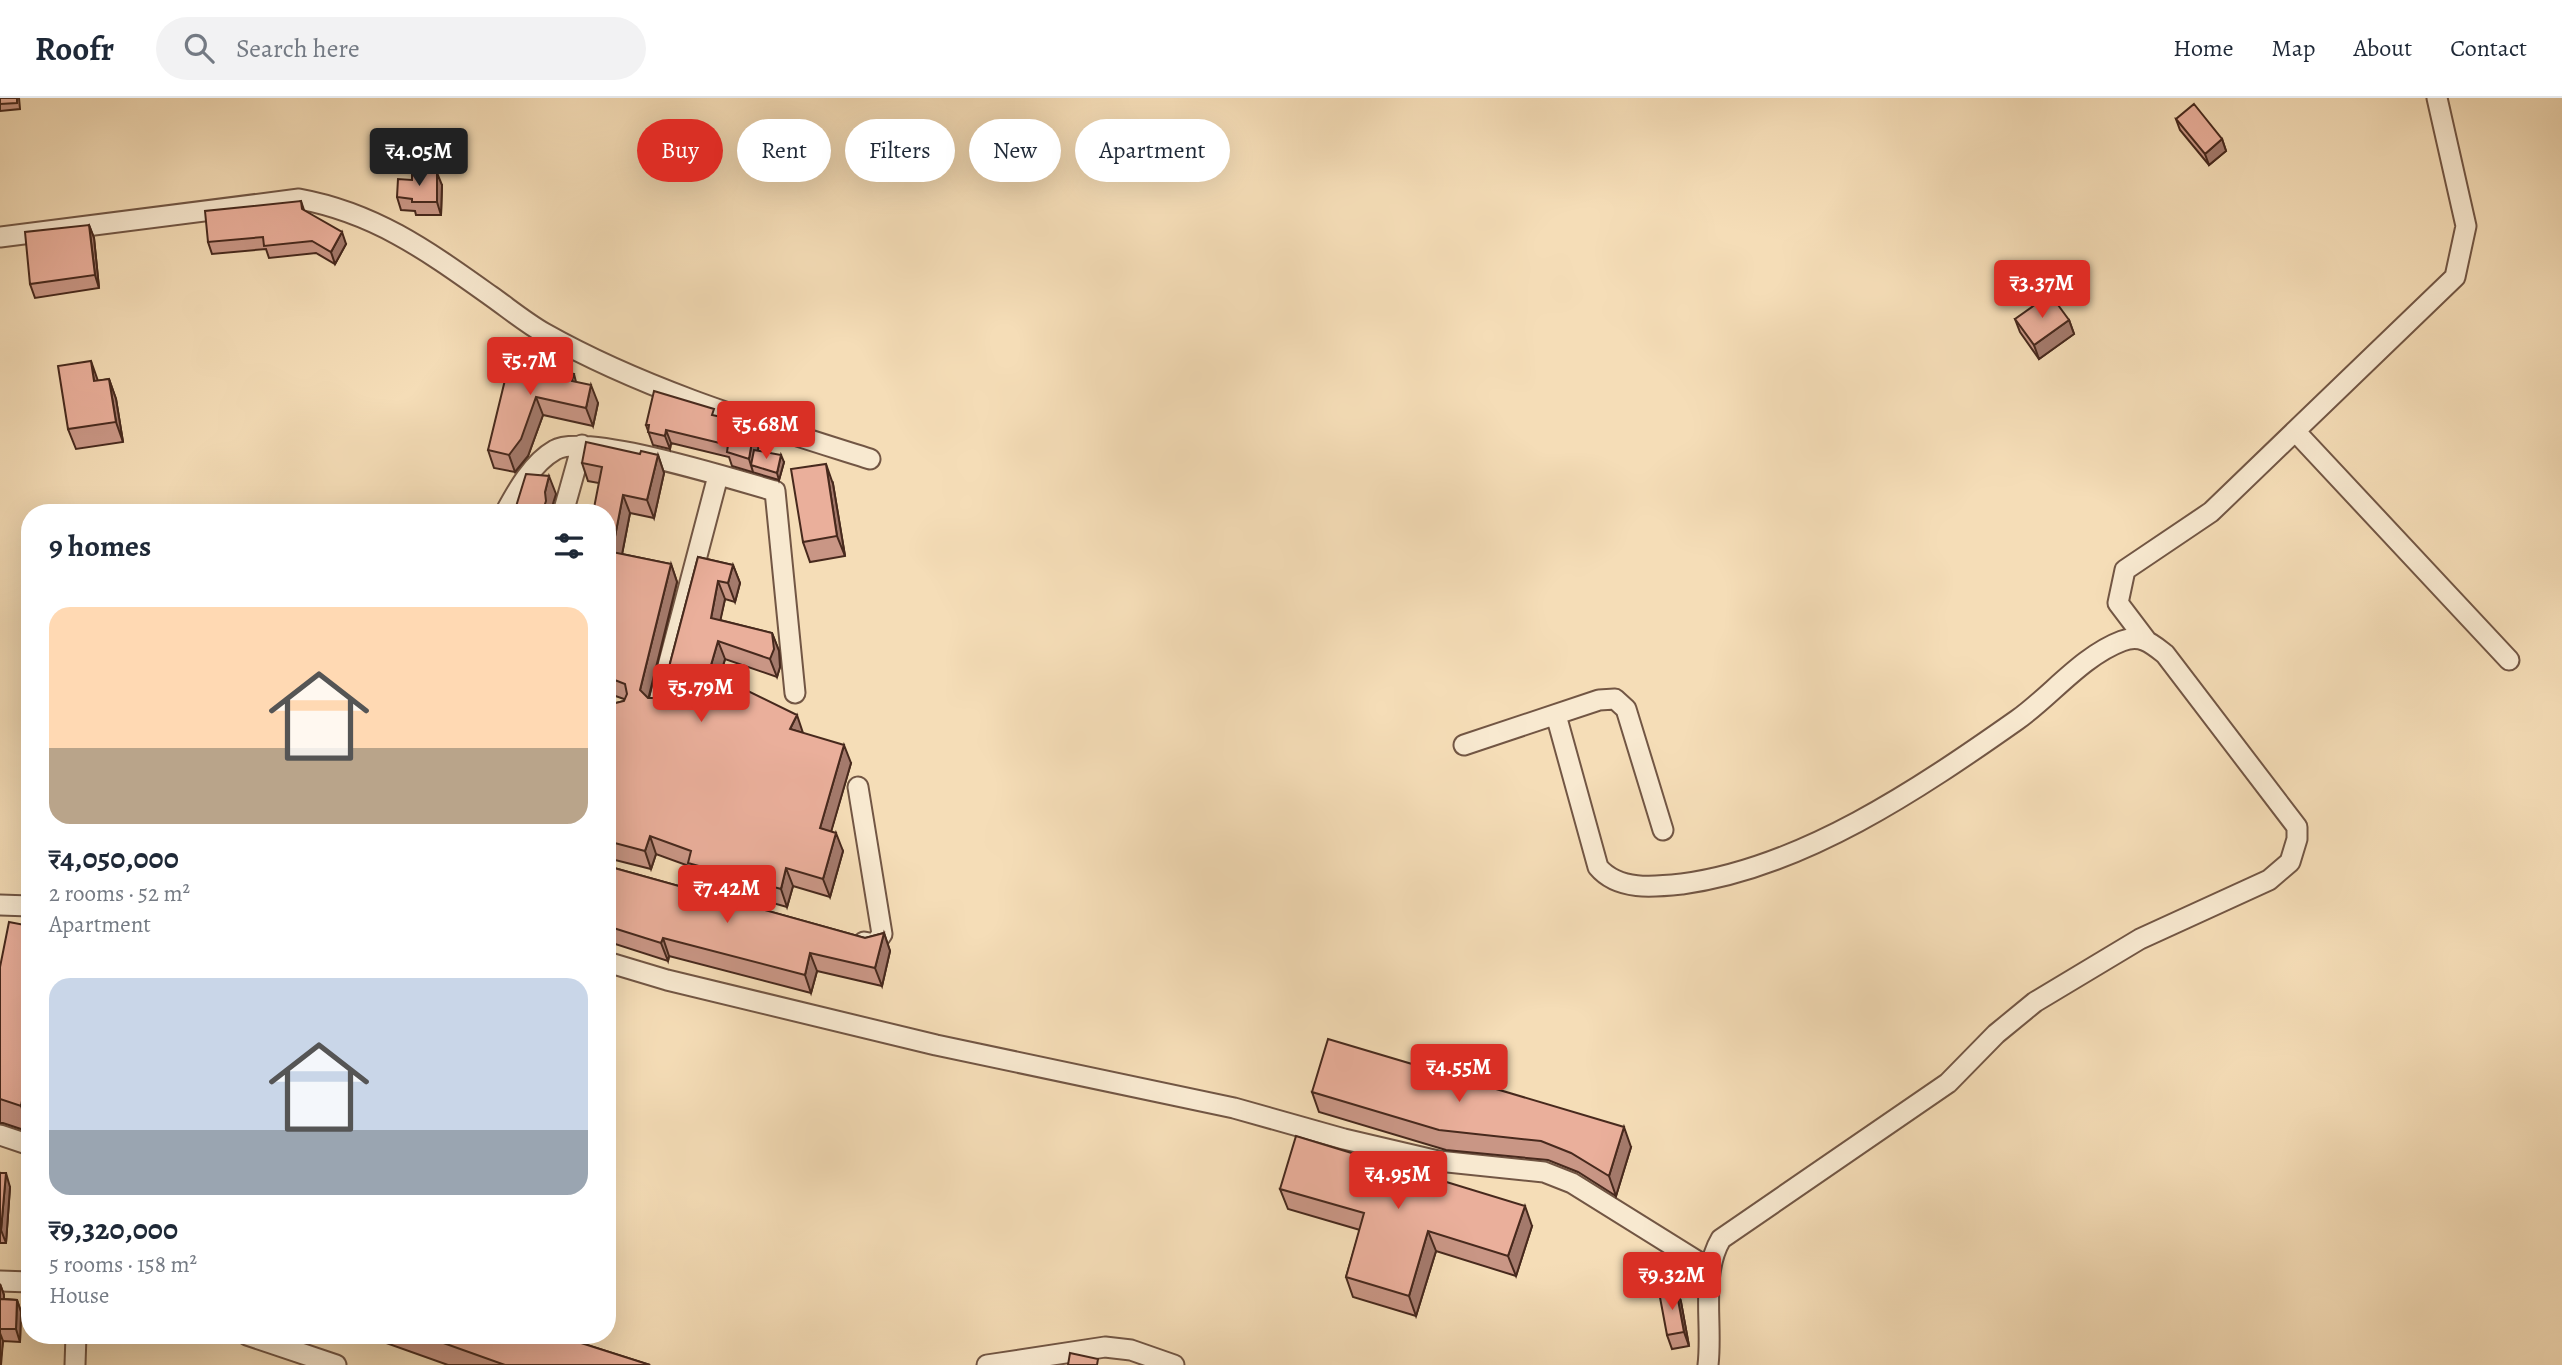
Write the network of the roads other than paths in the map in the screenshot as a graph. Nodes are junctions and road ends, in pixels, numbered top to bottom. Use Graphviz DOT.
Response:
graph roads {
  1 [pos="2437,98"];
  2 [pos="0,237"];
  3 [pos="2295,431"];
  4 [pos="582,445"];
  5 [pos="870,459"];
  6 [pos="718,476"];
  7 [pos="510,504"];
  8 [pos="566,504"];
  9 [pos="2146,640"];
  10 [pos="2509,660"];
  11 [pos="795,693"];
  12 [pos="658,704"];
  13 [pos="1556,715"];
  14 [pos="1464,745"];
  15 [pos="858,787"];
  16 [pos="1663,830"];
  17 [pos="0,905"];
  18 [pos="21,906"];
  19 [pos="848,937"];
  20 [pos="616,965"];
  21 [pos="0,1135"];
  22 [pos="21,1142"];
  23 [pos="1710,1269"];
  24 [pos="0,1281"];
  25 [pos="21,1282"];
  26 [pos="76,1344"];
  27 [pos="274,1344"];
  28 [pos="1066,1359"];
  29 [pos="75,1365"];
  30 [pos="336,1365"];
  31 [pos="987,1365"];
  32 [pos="1174,1365"];
  33 [pos="1708,1365"];
  1 -- 3 [label="street"];
  2 -- 5 [label="street"];
  3 -- 9 [label="street"];
  3 -- 10 [label="street"];
  4 -- 6 [label="street"];
  4 -- 7 [label="street"];
  4 -- 8 [label="street"];
  6 -- 11 [label="street"];
  6 -- 12 [label="street"];
  9 -- 13 [label="street"];
  9 -- 23 [label="street"];
  13 -- 14 [label="street"];
  13 -- 16 [label="street"];
  15 -- 19 [label="street"];
  17 -- 18 [label="street"];
  20 -- 23 [label="street"];
  21 -- 22 [label="street"];
  23 -- 33 [label="street"];
  24 -- 25 [label="street"];
  26 -- 29 [label="street"];
  27 -- 30 [label="street"];
  28 -- 31 [label="street"];
  28 -- 32 [label="street"];
}
